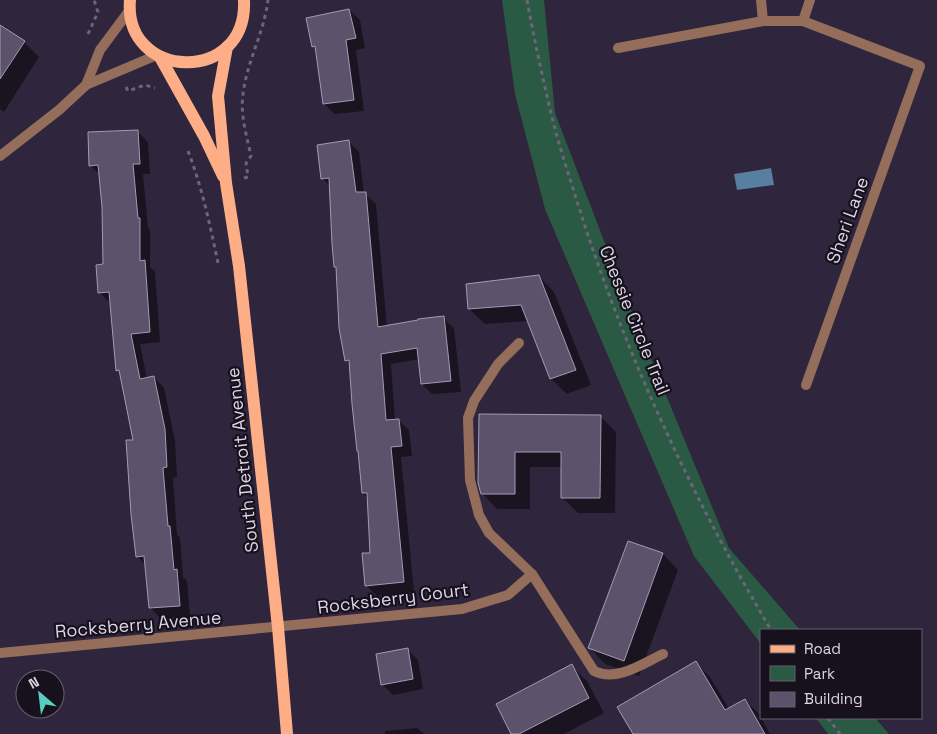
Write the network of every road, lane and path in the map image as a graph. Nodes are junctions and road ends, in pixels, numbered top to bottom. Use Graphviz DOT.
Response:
graph roads {
  1 [pos="94,0"];
  2 [pos="244,0"];
  3 [pos="268,0"];
  4 [pos="527,0"];
  5 [pos="760,0"];
  6 [pos="810,0"];
  7 [pos="130,5"];
  8 [pos="763,21"];
  9 [pos="803,21"];
  10 [pos="85,39"];
  11 [pos="227,47"];
  12 [pos="618,48"];
  13 [pos="158,56"];
  14 [pos="86,85"];
  15 [pos="126,85"];
  16 [pos="159,94"];
  17 [pos="185,143"];
  18 [pos="0,156"];
  19 [pos="248,177"];
  20 [pos="226,183"];
  21 [pos="219,269"];
  22 [pos="519,343"];
  23 [pos="806,385"];
  24 [pos="532,574"];
  25 [pos="278,627"];
  26 [pos="770,629"];
  27 [pos="0,653"];
  28 [pos="663,654"];
  29 [pos="829,719"];
  30 [pos="287,734"];
  31 [pos="840,734"];
  1 -- 10 [label="path"];
  2 -- 11 [label="main road, South Detroit Avenue"];
  3 -- 19 [label="path"];
  4 -- 26 [label="path, Chessie Circle Trail"];
  5 -- 8 [label="street"];
  6 -- 9 [label="street"];
  7 -- 13 [label="main road, South Detroit Avenue"];
  7 -- 14 [label="street"];
  8 -- 9 [label="street"];
  8 -- 12 [label="street"];
  9 -- 23 [label="street, Sheri Lane"];
  11 -- 13 [label="main road, South Detroit Avenue"];
  11 -- 20 [label="main road, South Detroit Avenue"];
  13 -- 14 [label="street"];
  13 -- 20 [label="main road, South Detroit Avenue"];
  14 -- 18 [label="street"];
  15 -- 16 [label="path"];
  17 -- 21 [label="path"];
  20 -- 25 [label="main road, South Detroit Avenue"];
  22 -- 24 [label="street"];
  24 -- 25 [label="street, Rocksberry Court"];
  24 -- 28 [label="street"];
  25 -- 27 [label="street, Rocksberry Avenue"];
  25 -- 30 [label="main road, South Detroit Avenue"];
  29 -- 31 [label="path"];
}
